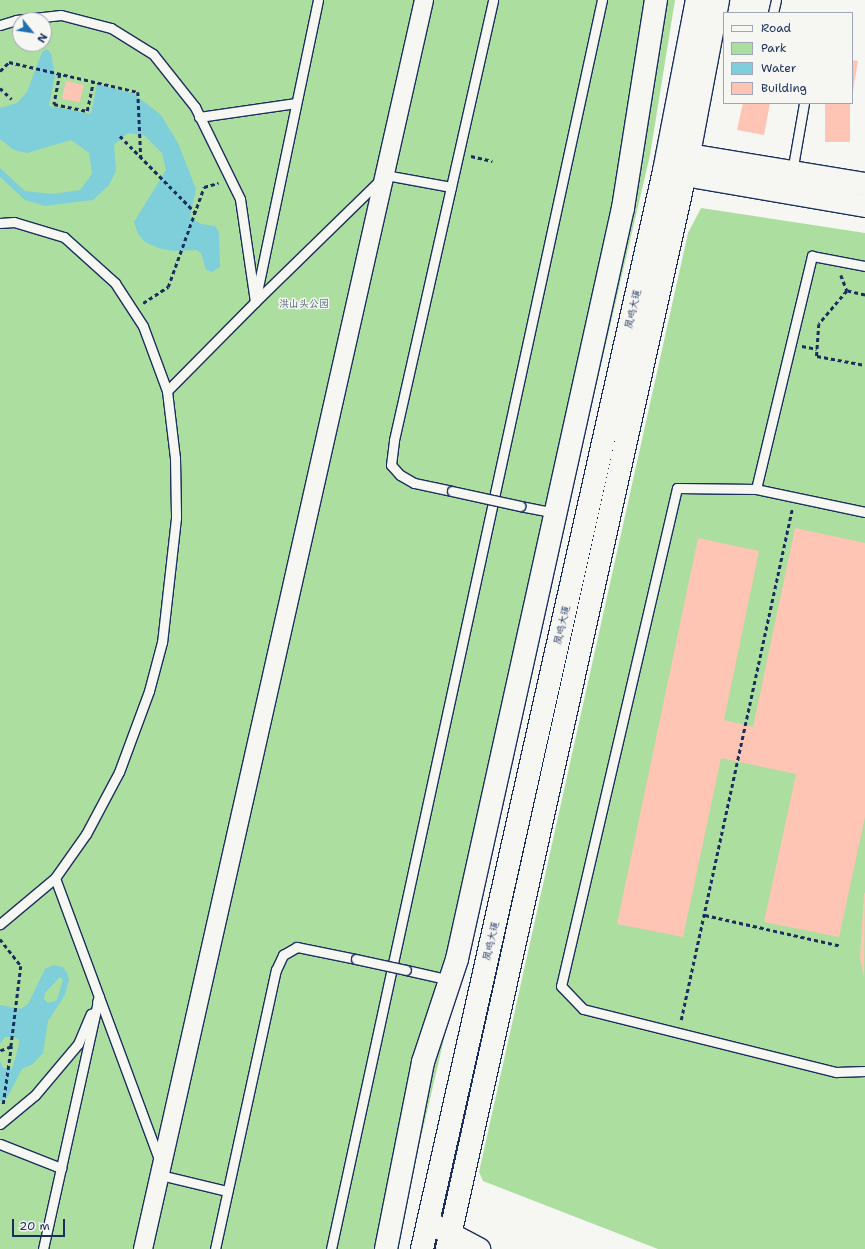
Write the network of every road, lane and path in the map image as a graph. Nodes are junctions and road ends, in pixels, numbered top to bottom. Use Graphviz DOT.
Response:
graph roads {
  1 [pos="318,0"];
  2 [pos="424,0"];
  3 [pos="493,0"];
  4 [pos="602,0"];
  5 [pos="656,0"];
  6 [pos="698,0"];
  7 [pos="718,0"];
  8 [pos="776,0"];
  9 [pos="773,12"];
  10 [pos="0,25"];
  11 [pos="0,71"];
  12 [pos="60,74"];
  13 [pos="93,82"];
  14 [pos="0,88"];
  15 [pos="12,99"];
  16 [pos="296,103"];
  17 [pos="804,104"];
  18 [pos="199,117"];
  19 [pos="120,136"];
  20 [pos="458,153"];
  21 [pos="141,157"];
  22 [pos="492,161"];
  23 [pos="676,163"];
  24 [pos="792,172"];
  25 [pos="385,175"];
  26 [pos="231,180"];
  27 [pos="865,184"];
  28 [pos="451,187"];
  29 [pos="865,206"];
  30 [pos="195,212"];
  31 [pos="0,223"];
  32 [pos="865,266"];
  33 [pos="865,295"];
  34 [pos="255,302"];
  35 [pos="132,309"];
  36 [pos="865,365"];
  37 [pos="168,391"];
  38 [pos="756,489"];
  39 [pos="794,497"];
  40 [pos="865,512"];
  41 [pos="555,513"];
  42 [pos="55,878"];
  43 [pos="705,915"];
  44 [pos="0,924"];
  45 [pos="0,939"];
  46 [pos="841,946"];
  47 [pos="450,980"];
  48 [pos="99,997"];
  49 [pos="678,1032"];
  50 [pos="11,1047"];
  51 [pos="0,1051"];
  52 [pos="865,1071"];
  53 [pos="2,1108"];
  54 [pos="0,1124"];
  55 [pos="0,1144"];
  56 [pos="61,1168"];
  57 [pos="161,1171"];
  58 [pos="227,1191"];
  59 [pos="428,1222"];
  60 [pos="449,1242"];
  61 [pos="425,1248"];
  62 [pos="43,1249"];
  63 [pos="144,1249"];
  64 [pos="215,1249"];
  65 [pos="331,1249"];
  66 [pos="386,1249"];
  67 [pos="479,1249"];
  1 -- 16 [label="lane"];
  2 -- 25 [label="street"];
  3 -- 20 [label="lane"];
  4 -- 65 [label="lane"];
  5 -- 41 [label="main road"];
  6 -- 23 [label="main road, 凤鸣大道"];
  7 -- 23 [label="main road, 凤鸣大道"];
  8 -- 9 [label="lane"];
  10 -- 18 [label="lane"];
  11 -- 12 [label="path"];
  12 -- 13 [label="path"];
  12 -- 13 [label="path"];
  13 -- 21 [label="path"];
  14 -- 15 [label="path"];
  16 -- 18 [label="lane"];
  16 -- 34 [label="lane"];
  17 -- 24 [label="lane"];
  18 -- 26 [label="lane"];
  19 -- 21 [label="path"];
  20 -- 22 [label="path"];
  20 -- 28 [label="lane"];
  21 -- 30 [label="path"];
  23 -- 24 [label="main road"];
  23 -- 29 [label="main road"];
  23 -- 59 [label="main road, 凤鸣大道"];
  23 -- 60 [label="main road, 凤鸣大道"];
  24 -- 27 [label="main road"];
  25 -- 28 [label="lane"];
  25 -- 34 [label="lane"];
  25 -- 57 [label="street"];
  26 -- 30 [label="path"];
  26 -- 34 [label="lane"];
  28 -- 41 [label="lane, bridge"];
  30 -- 35 [label="path"];
  31 -- 35 [label="lane"];
  32 -- 38 [label="lane"];
  33 -- 36 [label="path"];
  34 -- 37 [label="lane"];
  35 -- 37 [label="lane"];
  37 -- 42 [label="lane"];
  38 -- 39 [label="lane"];
  38 -- 49 [label="lane"];
  39 -- 40 [label="lane"];
  39 -- 43 [label="path"];
  41 -- 47 [label="main road"];
  42 -- 44 [label="lane"];
  42 -- 48 [label="lane"];
  43 -- 46 [label="path"];
  43 -- 49 [label="path"];
  45 -- 50 [label="path"];
  47 -- 58 [label="lane, bridge"];
  47 -- 66 [label="main road"];
  48 -- 54 [label="lane"];
  48 -- 56 [label="lane"];
  48 -- 57 [label="lane"];
  49 -- 52 [label="lane"];
  50 -- 51 [label="path"];
  50 -- 53 [label="path"];
  55 -- 56 [label="lane"];
  56 -- 62 [label="lane"];
  57 -- 58 [label="lane"];
  57 -- 63 [label="street"];
  58 -- 64 [label="lane"];
  59 -- 60 [label="main road"];
  59 -- 61 [label="main road, 凤鸣大道"];
  60 -- 67 [label="main road"];
}
